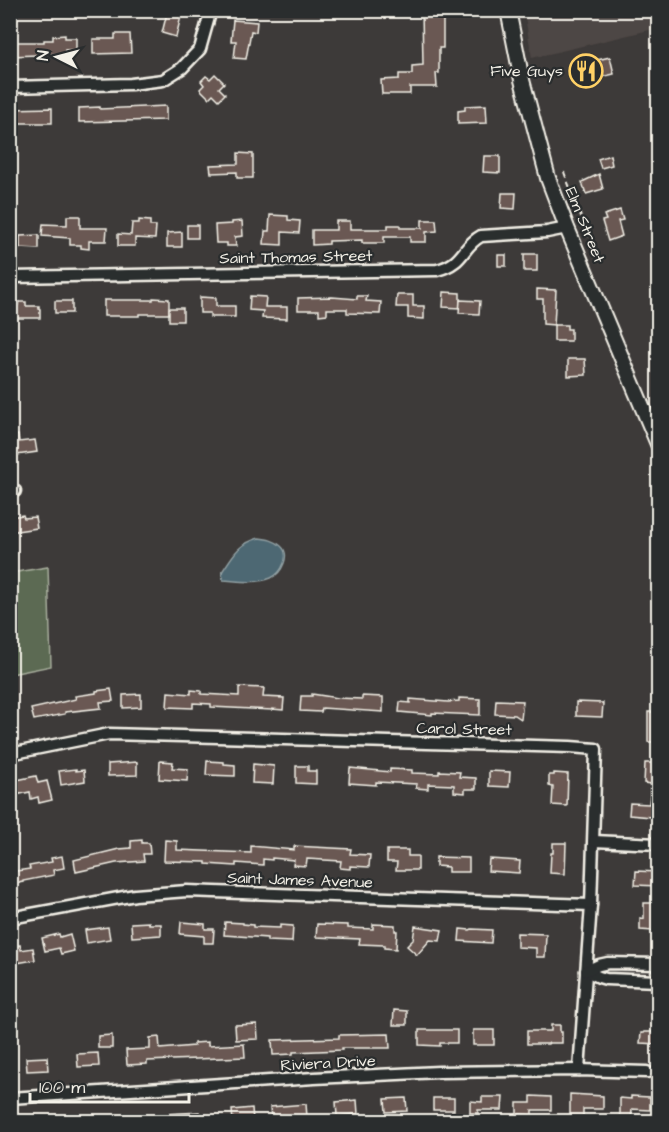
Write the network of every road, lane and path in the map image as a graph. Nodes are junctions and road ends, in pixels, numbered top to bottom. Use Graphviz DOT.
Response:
graph roads {
  1 [pos="208,10"];
  2 [pos="508,10"];
  3 [pos="10,87"];
  4 [pos="564,172"];
  5 [pos="567,228"];
  6 [pos="597,256"];
  7 [pos="10,277"];
  8 [pos="656,422"];
  9 [pos="658,444"];
  10 [pos="10,754"];
  11 [pos="594,842"];
  12 [pos="658,844"];
  13 [pos="591,905"];
  14 [pos="10,918"];
  15 [pos="658,964"];
  16 [pos="586,971"];
  17 [pos="658,981"];
  18 [pos="579,1070"];
  19 [pos="647,1072"];
  20 [pos="10,1098"];
  1 -- 3 [label="street"];
  2 -- 5 [label="main road, Elm Street"];
  4 -- 6 [label="path"];
  5 -- 7 [label="street, Saint Thomas Street"];
  5 -- 8 [label="main road, Elm Street"];
  8 -- 9 [label="main road, Elm Street"];
  10 -- 11 [label="street, Carol Street"];
  11 -- 12 [label="street"];
  11 -- 13 [label="street, Carol Street"];
  13 -- 14 [label="street, Saint James Avenue"];
  13 -- 16 [label="street, Carol Street"];
  15 -- 16 [label="street"];
  16 -- 17 [label="street"];
  16 -- 18 [label="street, Carol Street"];
  18 -- 19 [label="street, Riviera Drive"];
  18 -- 20 [label="street, Riviera Drive"];
}
